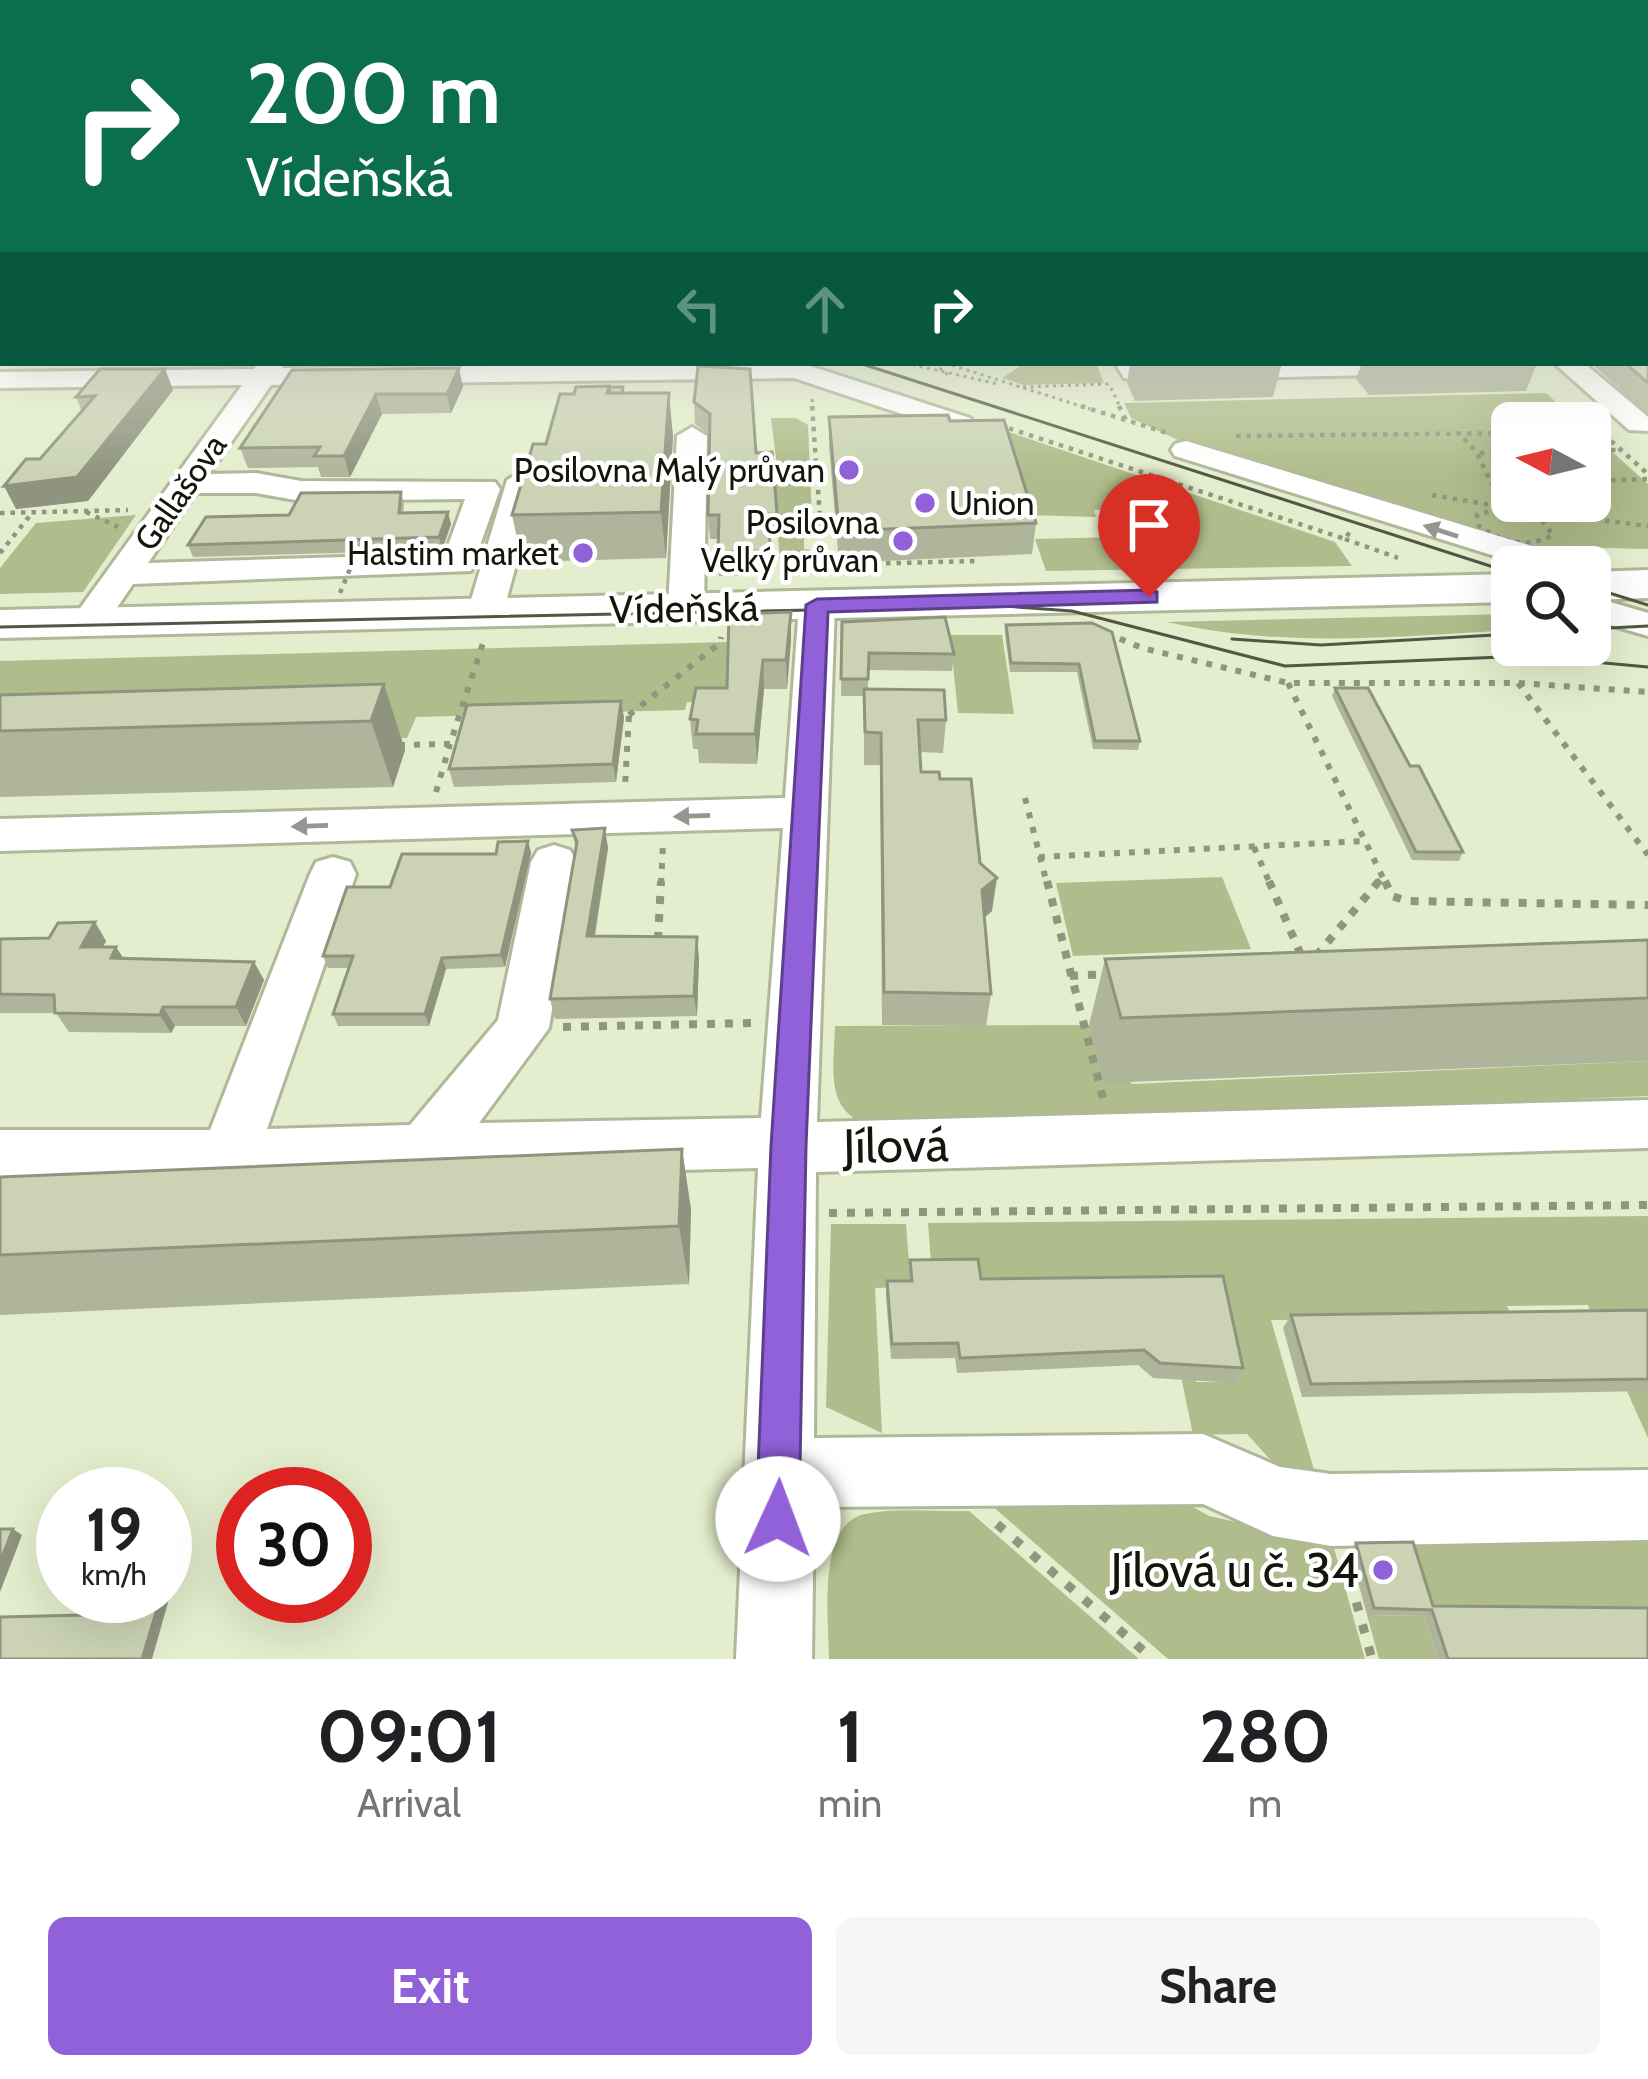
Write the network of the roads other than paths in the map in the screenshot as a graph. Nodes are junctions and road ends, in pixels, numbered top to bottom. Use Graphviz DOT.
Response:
graph roads {
  1 [pos="1131,366"];
  2 [pos="1345,366"];
  3 [pos="266,370"];
  4 [pos="805,370"];
  5 [pos="1558,375"];
  6 [pos="0,380"];
  7 [pos="960,424"];
  8 [pos="1640,424"];
  9 [pos="692,436"];
  10 [pos="1182,443"];
  11 [pos="524,480"];
  12 [pos="177,496"];
  13 [pos="1349,531"];
  14 [pos="1491,569"];
  15 [pos="1491,569"];
  16 [pos="122,574"];
  17 [pos="1491,575"];
  18 [pos="1611,575"];
  19 [pos="811,580"];
  20 [pos="1648,583"];
  21 [pos="1611,585"];
  22 [pos="1611,614"];
  23 [pos="88,622"];
  24 [pos="703,623"];
  25 [pos="0,624"];
  26 [pos="1648,625"];
  27 [pos="484,628"];
  28 [pos="808,812"];
  29 [pos="0,835"];
  30 [pos="554,862"];
  31 [pos="333,874"];
  32 [pos="1648,1124"];
  33 [pos="788,1146"];
  34 [pos="423,1151"];
  35 [pos="0,1156"];
  36 [pos="230,1156"];
  37 [pos="779,1473"];
  38 [pos="1648,1505"];
  39 [pos="774,1659"];
  1 -- 2 [label="street"];
  3 -- 4 [label="street"];
  3 -- 6 [label="street"];
  3 -- 12 [label="street, Gallašova"];
  4 -- 7 [label="street"];
  5 -- 8 [label="street"];
  9 -- 24 [label="street"];
  10 -- 13 [label="street"];
  11 -- 27 [label="street"];
  12 -- 16 [label="street, Gallašova"];
  12 -- 16 [label="street"];
  13 -- 14 [label="street"];
  15 -- 13 [label="street, one-way"];
  16 -- 23 [label="street, Gallašova"];
  17 -- 19 [label="main road, Vídeňská"];
  18 -- 20 [label="street"];
  19 -- 24 [label="main road, Vídeňská"];
  19 -- 28 [label="street"];
  20 -- 21 [label="main road"];
  22 -- 26 [label="street"];
  23 -- 25 [label="main road, Vídeňská"];
  23 -- 27 [label="main road, Vídeňská"];
  24 -- 27 [label="main road, Vídeňská"];
  28 -- 29 [label="street, one-way"];
  28 -- 33 [label="street"];
  30 -- 34 [label="street"];
  31 -- 36 [label="street"];
  32 -- 33 [label="street, Jílová"];
  33 -- 34 [label="street, Jílová"];
  33 -- 37 [label="street"];
  34 -- 36 [label="street, Jílová"];
  35 -- 36 [label="street, Jílová"];
  37 -- 38 [label="street"];
  37 -- 39 [label="street"];
}
